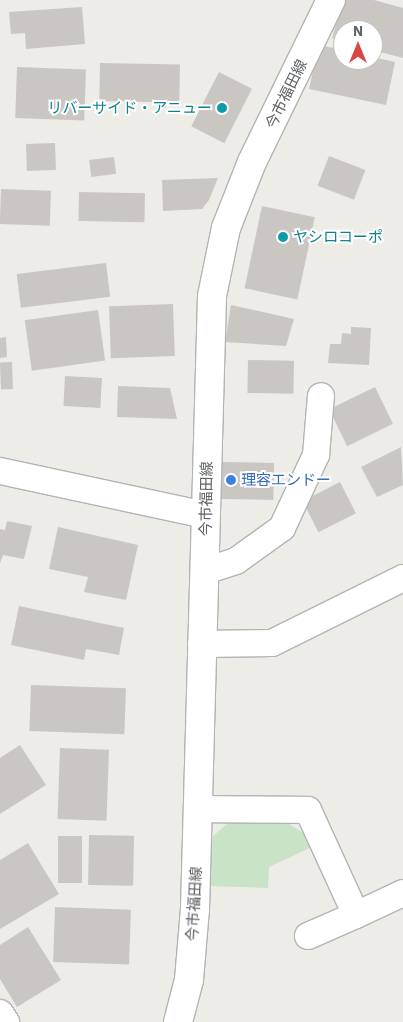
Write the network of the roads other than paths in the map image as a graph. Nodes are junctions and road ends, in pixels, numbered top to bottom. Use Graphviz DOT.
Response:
graph roads {
  1 [pos="331,0"];
  2 [pos="321,396"];
  3 [pos="0,471"];
  4 [pos="205,515"];
  5 [pos="205,571"];
  6 [pos="403,578"];
  7 [pos="201,644"];
  8 [pos="198,809"];
  9 [pos="403,893"];
  10 [pos="356,915"];
  11 [pos="308,936"];
  12 [pos="0,1013"];
  13 [pos="6,1022"];
  14 [pos="178,1022"];
  1 -- 4 [label="main road, 今市福田線"];
  2 -- 5 [label="street"];
  3 -- 4 [label="street"];
  4 -- 5 [label="main road, 今市福田線"];
  5 -- 7 [label="main road, 今市福田線"];
  6 -- 7 [label="street"];
  7 -- 8 [label="main road, 今市福田線"];
  8 -- 10 [label="street"];
  8 -- 14 [label="main road, 今市福田線"];
  9 -- 10 [label="street"];
  10 -- 11 [label="street"];
  12 -- 13 [label="street"];
}
